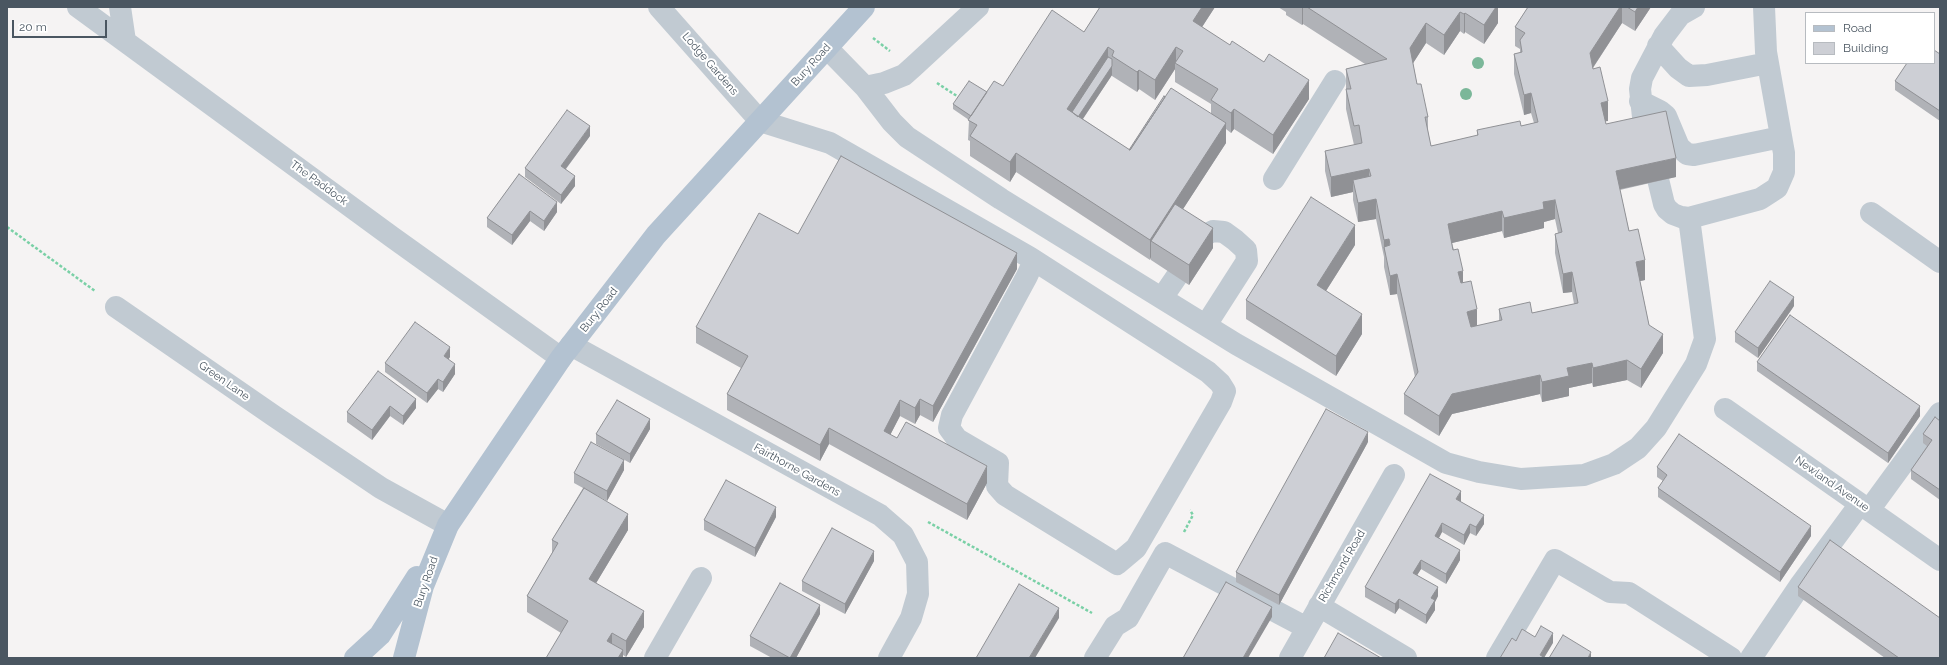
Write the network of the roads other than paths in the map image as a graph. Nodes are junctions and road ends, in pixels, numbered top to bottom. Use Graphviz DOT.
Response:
graph roads {
  1 [pos="78,7"];
  2 [pos="120,7"];
  3 [pos="660,7"];
  4 [pos="864,7"];
  5 [pos="978,7"];
  6 [pos="1764,7"];
  7 [pos="1688,8"];
  8 [pos="125,41"];
  9 [pos="1658,46"];
  10 [pos="827,48"];
  11 [pos="1768,63"];
  12 [pos="1335,81"];
  13 [pos="865,87"];
  14 [pos="1640,101"];
  15 [pos="760,121"];
  16 [pos="1781,137"];
  17 [pos="1274,179"];
  18 [pos="1870,213"];
  19 [pos="1689,218"];
  20 [pos="1029,257"];
  21 [pos="1940,262"];
  22 [pos="1162,298"];
  23 [pos="116,306"];
  24 [pos="1206,325"];
  25 [pos="566,351"];
  26 [pos="1725,409"];
  27 [pos="1940,413"];
  28 [pos="1394,475"];
  29 [pos="1865,507"];
  30 [pos="448,525"];
  31 [pos="1940,560"];
  32 [pos="701,578"];
  33 [pos="1319,606"];
  34 [pos="1306,628"];
  35 [pos="405,657"];
  36 [pos="355,658"];
  37 [pos="655,658"];
  38 [pos="889,658"];
  39 [pos="1095,658"];
  40 [pos="1290,658"];
  41 [pos="1406,658"];
  42 [pos="1496,658"];
  43 [pos="1731,658"];
  44 [pos="1751,658"];
  1 -- 8 [label="street, The Paddock"];
  2 -- 8 [label="street"];
  3 -- 15 [label="street, Lodge Gardens"];
  4 -- 10 [label="main road, Bury Road"];
  5 -- 13 [label="street"];
  6 -- 11 [label="street"];
  7 -- 9 [label="street"];
  8 -- 25 [label="street, The Paddock"];
  9 -- 11 [label="street"];
  9 -- 14 [label="street"];
  10 -- 13 [label="street"];
  10 -- 15 [label="main road, Bury Road"];
  11 -- 16 [label="street"];
  12 -- 17 [label="street"];
  13 -- 22 [label="street"];
  14 -- 16 [label="street"];
  14 -- 19 [label="street"];
  15 -- 20 [label="street"];
  15 -- 25 [label="main road, Bury Road"];
  16 -- 19 [label="street"];
  18 -- 21 [label="street"];
  19 -- 24 [label="street"];
  20 -- 20 [label="street"];
  22 -- 24 [label="street"];
  22 -- 24 [label="street"];
  23 -- 30 [label="street, Green Lane"];
  25 -- 30 [label="main road, Bury Road"];
  25 -- 38 [label="street, Fairthorne Gardens"];
  26 -- 29 [label="street, Newland Avenue"];
  27 -- 29 [label="street"];
  28 -- 33 [label="street, Richmond Road"];
  29 -- 31 [label="street, Newland Avenue"];
  29 -- 44 [label="street"];
  30 -- 35 [label="main road, Bury Road"];
  30 -- 36 [label="main road"];
  32 -- 37 [label="street"];
  33 -- 34 [label="street, Richmond Road"];
  33 -- 41 [label="street"];
  34 -- 39 [label="street"];
  34 -- 40 [label="street, Richmond Road"];
  42 -- 43 [label="street"];
}
